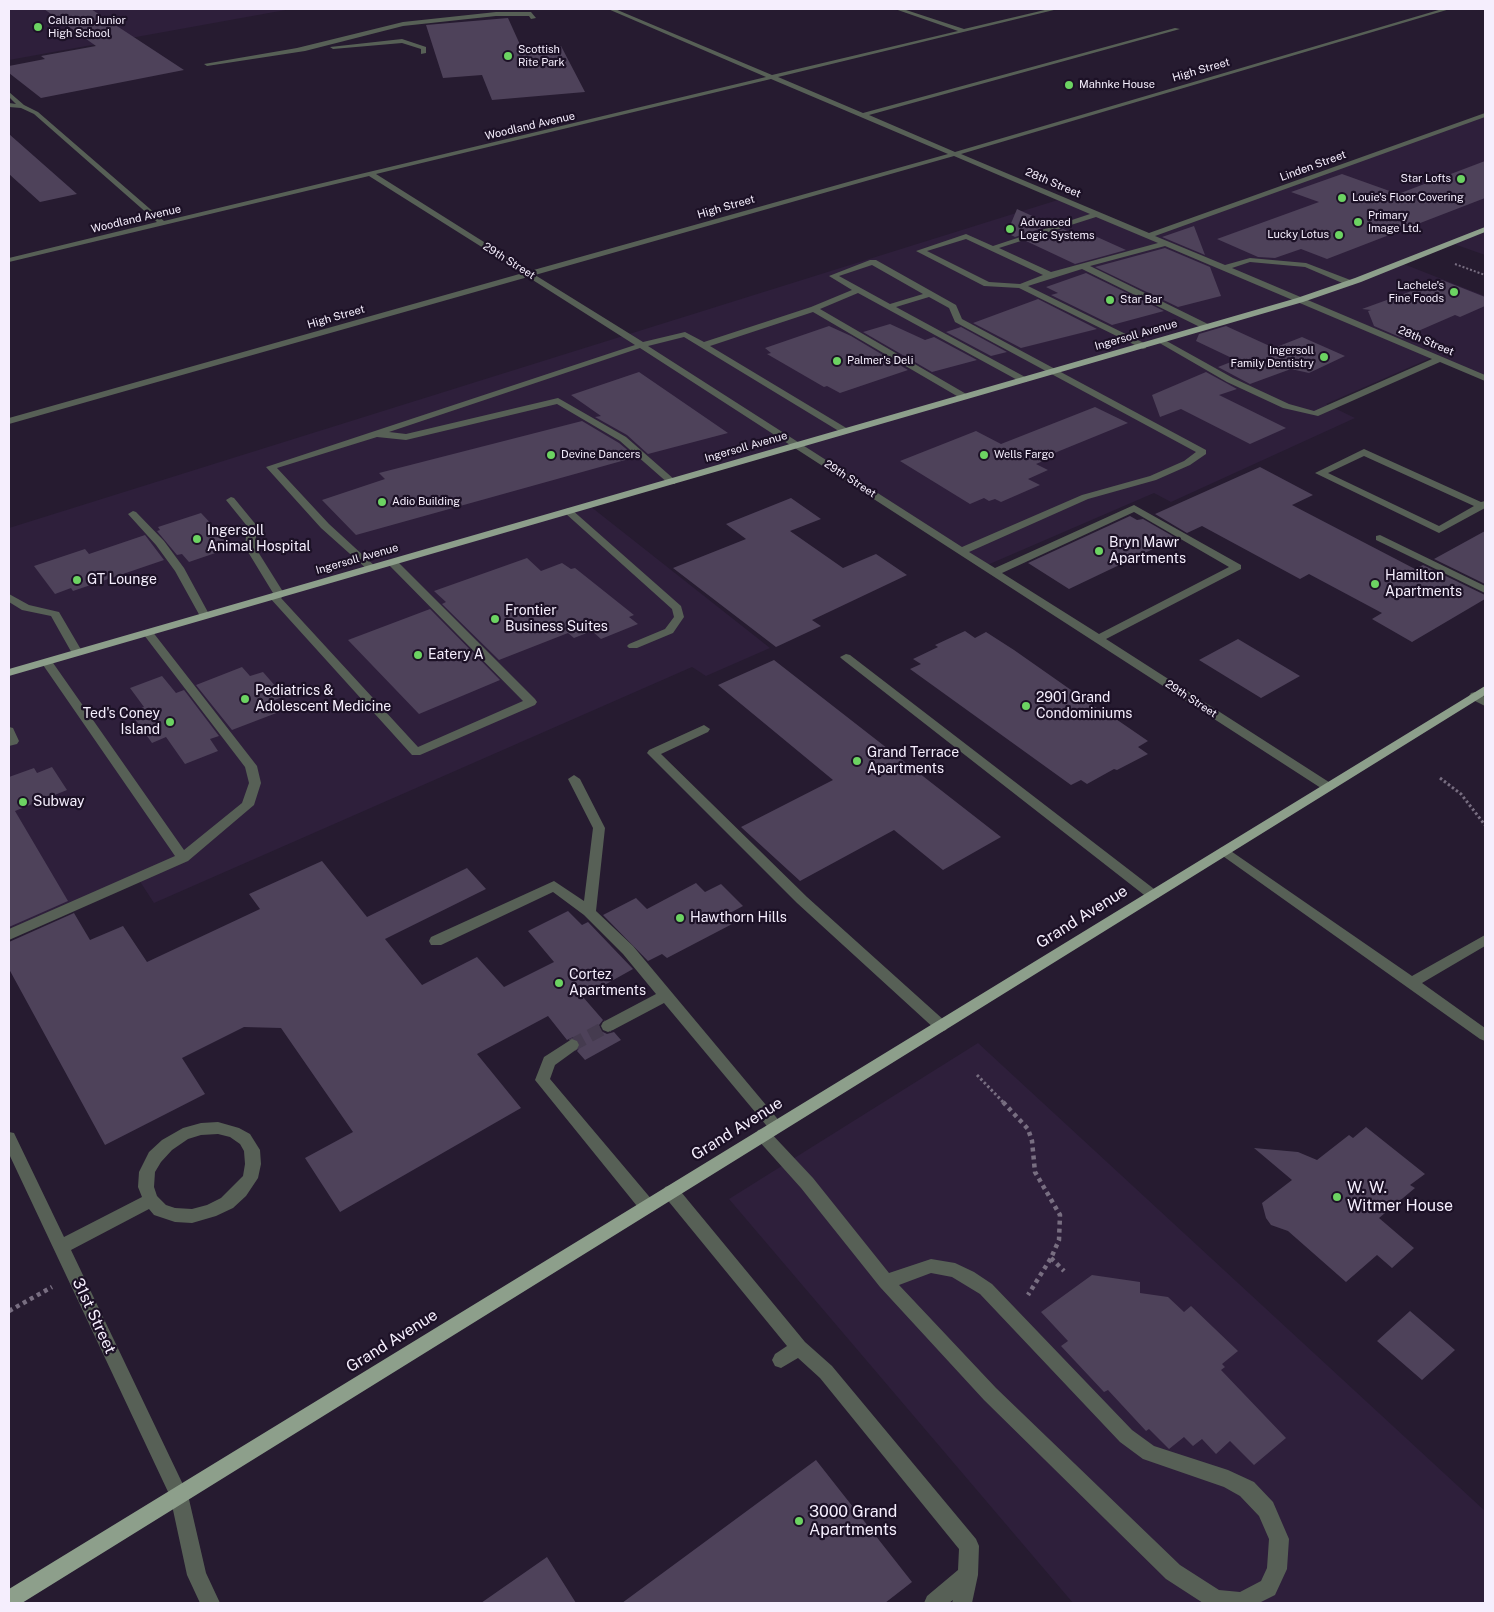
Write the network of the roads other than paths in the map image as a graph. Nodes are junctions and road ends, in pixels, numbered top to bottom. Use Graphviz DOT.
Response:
graph roads {
  1 [pos="611,9"];
  2 [pos="898,9"];
  3 [pos="1055,9"];
  4 [pos="1447,9"];
  5 [pos="533,18"];
  6 [pos="1177,29"];
  7 [pos="964,31"];
  8 [pos="298,50"];
  9 [pos="423,53"];
  10 [pos="207,64"];
  11 [pos="774,78"];
  12 [pos="9,94"];
  13 [pos="9,105"];
  14 [pos="22,106"];
  15 [pos="863,115"];
  16 [pos="1485,115"];
  17 [pos="954,154"];
  18 [pos="371,174"];
  19 [pos="1097,214"];
  20 [pos="162,224"];
  21 [pos="1485,229"];
  22 [pos="1148,236"];
  23 [pos="1166,243"];
  24 [pos="993,248"];
  25 [pos="9,260"];
  26 [pos="1081,265"];
  27 [pos="1225,268"];
  28 [pos="529,274"];
  29 [pos="1050,275"];
  30 [pos="1350,283"];
  31 [pos="1021,286"];
  32 [pos="858,290"];
  33 [pos="930,294"];
  34 [pos="1300,300"];
  35 [pos="889,307"];
  36 [pos="814,309"];
  37 [pos="1207,327"];
  38 [pos="1160,341"];
  39 [pos="642,345"];
  40 [pos="704,345"];
  41 [pos="1143,346"];
  42 [pos="1439,359"];
  43 [pos="1054,372"];
  44 [pos="1485,378"];
  45 [pos="1024,380"];
  46 [pos="965,397"];
  47 [pos="9,421"];
  48 [pos="845,432"];
  49 [pos="376,434"];
  50 [pos="798,445"];
  51 [pos="672,482"];
  52 [pos="231,500"];
  53 [pos="1483,506"];
  54 [pos="568,511"];
  55 [pos="133,514"];
  56 [pos="1380,538"];
  57 [pos="962,551"];
  58 [pos="392,562"];
  59 [pos="372,568"];
  60 [pos="995,572"];
  61 [pos="1485,590"];
  62 [pos="277,595"];
  63 [pos="9,597"];
  64 [pos="205,616"];
  65 [pos="148,633"];
  66 [pos="1098,639"];
  67 [pos="633,646"];
  68 [pos="77,653"];
  69 [pos="846,657"];
  70 [pos="47,662"];
  71 [pos="9,673"];
  72 [pos="1482,696"];
  73 [pos="704,729"];
  74 [pos="9,731"];
  75 [pos="9,742"];
  76 [pos="574,779"];
  77 [pos="1328,787"];
  78 [pos="1225,851"];
  79 [pos="183,858"];
  80 [pos="1153,895"];
  81 [pos="589,912"];
  82 [pos="9,935"];
  83 [pos="1485,940"];
  84 [pos="436,941"];
  85 [pos="1412,983"];
  86 [pos="666,995"];
  87 [pos="608,1026"];
  88 [pos="941,1026"];
  89 [pos="1485,1035"];
  90 [pos="572,1045"];
  91 [pos="770,1131"];
  92 [pos="9,1138"];
  93 [pos="671,1192"];
  94 [pos="151,1200"];
  95 [pos="647,1206"];
  96 [pos="61,1247"];
  97 [pos="886,1282"];
  98 [pos="799,1348"];
  99 [pos="781,1360"];
  100 [pos="179,1495"];
  101 [pos="968,1575"];
  102 [pos="9,1600"];
  103 [pos="210,1603"];
  104 [pos="934,1603"];
  105 [pos="962,1603"];
  1 -- 11 [label="street, 28th Street"];
  2 -- 7 [label="street"];
  3 -- 7 [label="street, Woodland Avenue"];
  4 -- 17 [label="street, High Street"];
  5 -- 8 [label="street"];
  6 -- 15 [label="street"];
  7 -- 11 [label="street, Woodland Avenue"];
  8 -- 9 [label="street"];
  8 -- 10 [label="street"];
  11 -- 15 [label="street, 28th Street"];
  11 -- 18 [label="street, Woodland Avenue"];
  12 -- 14 [label="street"];
  13 -- 14 [label="street"];
  14 -- 20 [label="street"];
  15 -- 17 [label="street, 28th Street"];
  16 -- 22 [label="street, Linden Street"];
  17 -- 19 [label="street, 28th Street"];
  17 -- 28 [label="street, High Street"];
  18 -- 20 [label="street, Woodland Avenue"];
  18 -- 28 [label="street, 29th Street"];
  19 -- 22 [label="street, 28th Street"];
  19 -- 24 [label="street"];
  20 -- 25 [label="street, Woodland Avenue"];
  21 -- 30 [label="main road, Ingersoll Avenue"];
  22 -- 23 [label="street, 28th Street"];
  23 -- 26 [label="street"];
  23 -- 27 [label="street, 28th Street"];
  24 -- 29 [label="street"];
  24 -- 31 [label="street"];
  26 -- 29 [label="street"];
  26 -- 37 [label="street"];
  27 -- 30 [label="street"];
  27 -- 34 [label="street, 28th Street"];
  28 -- 39 [label="street, 29th Street"];
  28 -- 47 [label="street, High Street"];
  29 -- 31 [label="street"];
  30 -- 34 [label="main road, Ingersoll Avenue"];
  31 -- 41 [label="street"];
  32 -- 33 [label="street"];
  32 -- 35 [label="street"];
  32 -- 36 [label="street"];
  33 -- 35 [label="street"];
  33 -- 43 [label="street"];
  34 -- 37 [label="main road, Ingersoll Avenue"];
  34 -- 42 [label="street, 28th Street"];
  35 -- 45 [label="street"];
  36 -- 40 [label="street"];
  36 -- 46 [label="street"];
  37 -- 38 [label="main road, Ingersoll Avenue"];
  38 -- 41 [label="main road, Ingersoll Avenue"];
  38 -- 42 [label="street"];
  39 -- 40 [label="street"];
  39 -- 49 [label="street"];
  39 -- 50 [label="street, 29th Street"];
  40 -- 48 [label="street"];
  41 -- 43 [label="main road, Ingersoll Avenue"];
  42 -- 44 [label="street, 28th Street"];
  43 -- 45 [label="main road, Ingersoll Avenue"];
  43 -- 57 [label="street"];
  45 -- 46 [label="main road, Ingersoll Avenue"];
  46 -- 48 [label="main road, Ingersoll Avenue"];
  48 -- 50 [label="main road, Ingersoll Avenue"];
  49 -- 51 [label="street"];
  49 -- 59 [label="street"];
  50 -- 51 [label="main road, Ingersoll Avenue"];
  50 -- 57 [label="street, 29th Street"];
  51 -- 54 [label="main road, Ingersoll Avenue"];
  52 -- 62 [label="street"];
  53 -- 53 [label="street"];
  54 -- 58 [label="main road, Ingersoll Avenue"];
  54 -- 67 [label="street"];
  55 -- 64 [label="street"];
  56 -- 61 [label="street"];
  57 -- 60 [label="street, 29th Street"];
  58 -- 59 [label="main road, Ingersoll Avenue"];
  58 -- 62 [label="street"];
  59 -- 62 [label="main road, Ingersoll Avenue"];
  60 -- 66 [label="street, 29th Street"];
  60 -- 66 [label="street"];
  62 -- 64 [label="main road, Ingersoll Avenue"];
  63 -- 68 [label="street"];
  64 -- 65 [label="main road, Ingersoll Avenue"];
  65 -- 68 [label="main road, Ingersoll Avenue"];
  65 -- 79 [label="street"];
  66 -- 77 [label="street, 29th Street"];
  68 -- 70 [label="main road, Ingersoll Avenue"];
  69 -- 80 [label="street"];
  70 -- 71 [label="main road, Ingersoll Avenue"];
  70 -- 79 [label="street"];
  72 -- 77 [label="main road, Grand Avenue"];
  73 -- 88 [label="street"];
  74 -- 75 [label="street"];
  76 -- 81 [label="street"];
  77 -- 78 [label="main road, Grand Avenue"];
  78 -- 80 [label="main road, Grand Avenue"];
  78 -- 85 [label="street"];
  79 -- 82 [label="street"];
  80 -- 88 [label="main road, Grand Avenue"];
  81 -- 84 [label="street"];
  81 -- 86 [label="street"];
  83 -- 85 [label="street"];
  85 -- 89 [label="street"];
  86 -- 87 [label="street"];
  86 -- 91 [label="street"];
  88 -- 91 [label="main road, Grand Avenue"];
  90 -- 95 [label="street"];
  91 -- 93 [label="main road, Grand Avenue"];
  91 -- 97 [label="street"];
  92 -- 96 [label="street, 31st Street"];
  93 -- 95 [label="main road, Grand Avenue"];
  93 -- 98 [label="street"];
  94 -- 94 [label="street"];
  94 -- 96 [label="street"];
  95 -- 100 [label="main road, Grand Avenue"];
  96 -- 100 [label="street, 31st Street"];
  97 -- 97 [label="street"];
  98 -- 99 [label="street"];
  98 -- 101 [label="street"];
  100 -- 102 [label="main road, Grand Avenue"];
  100 -- 103 [label="street, 31st Street"];
  101 -- 104 [label="street"];
  101 -- 105 [label="street"];
}
